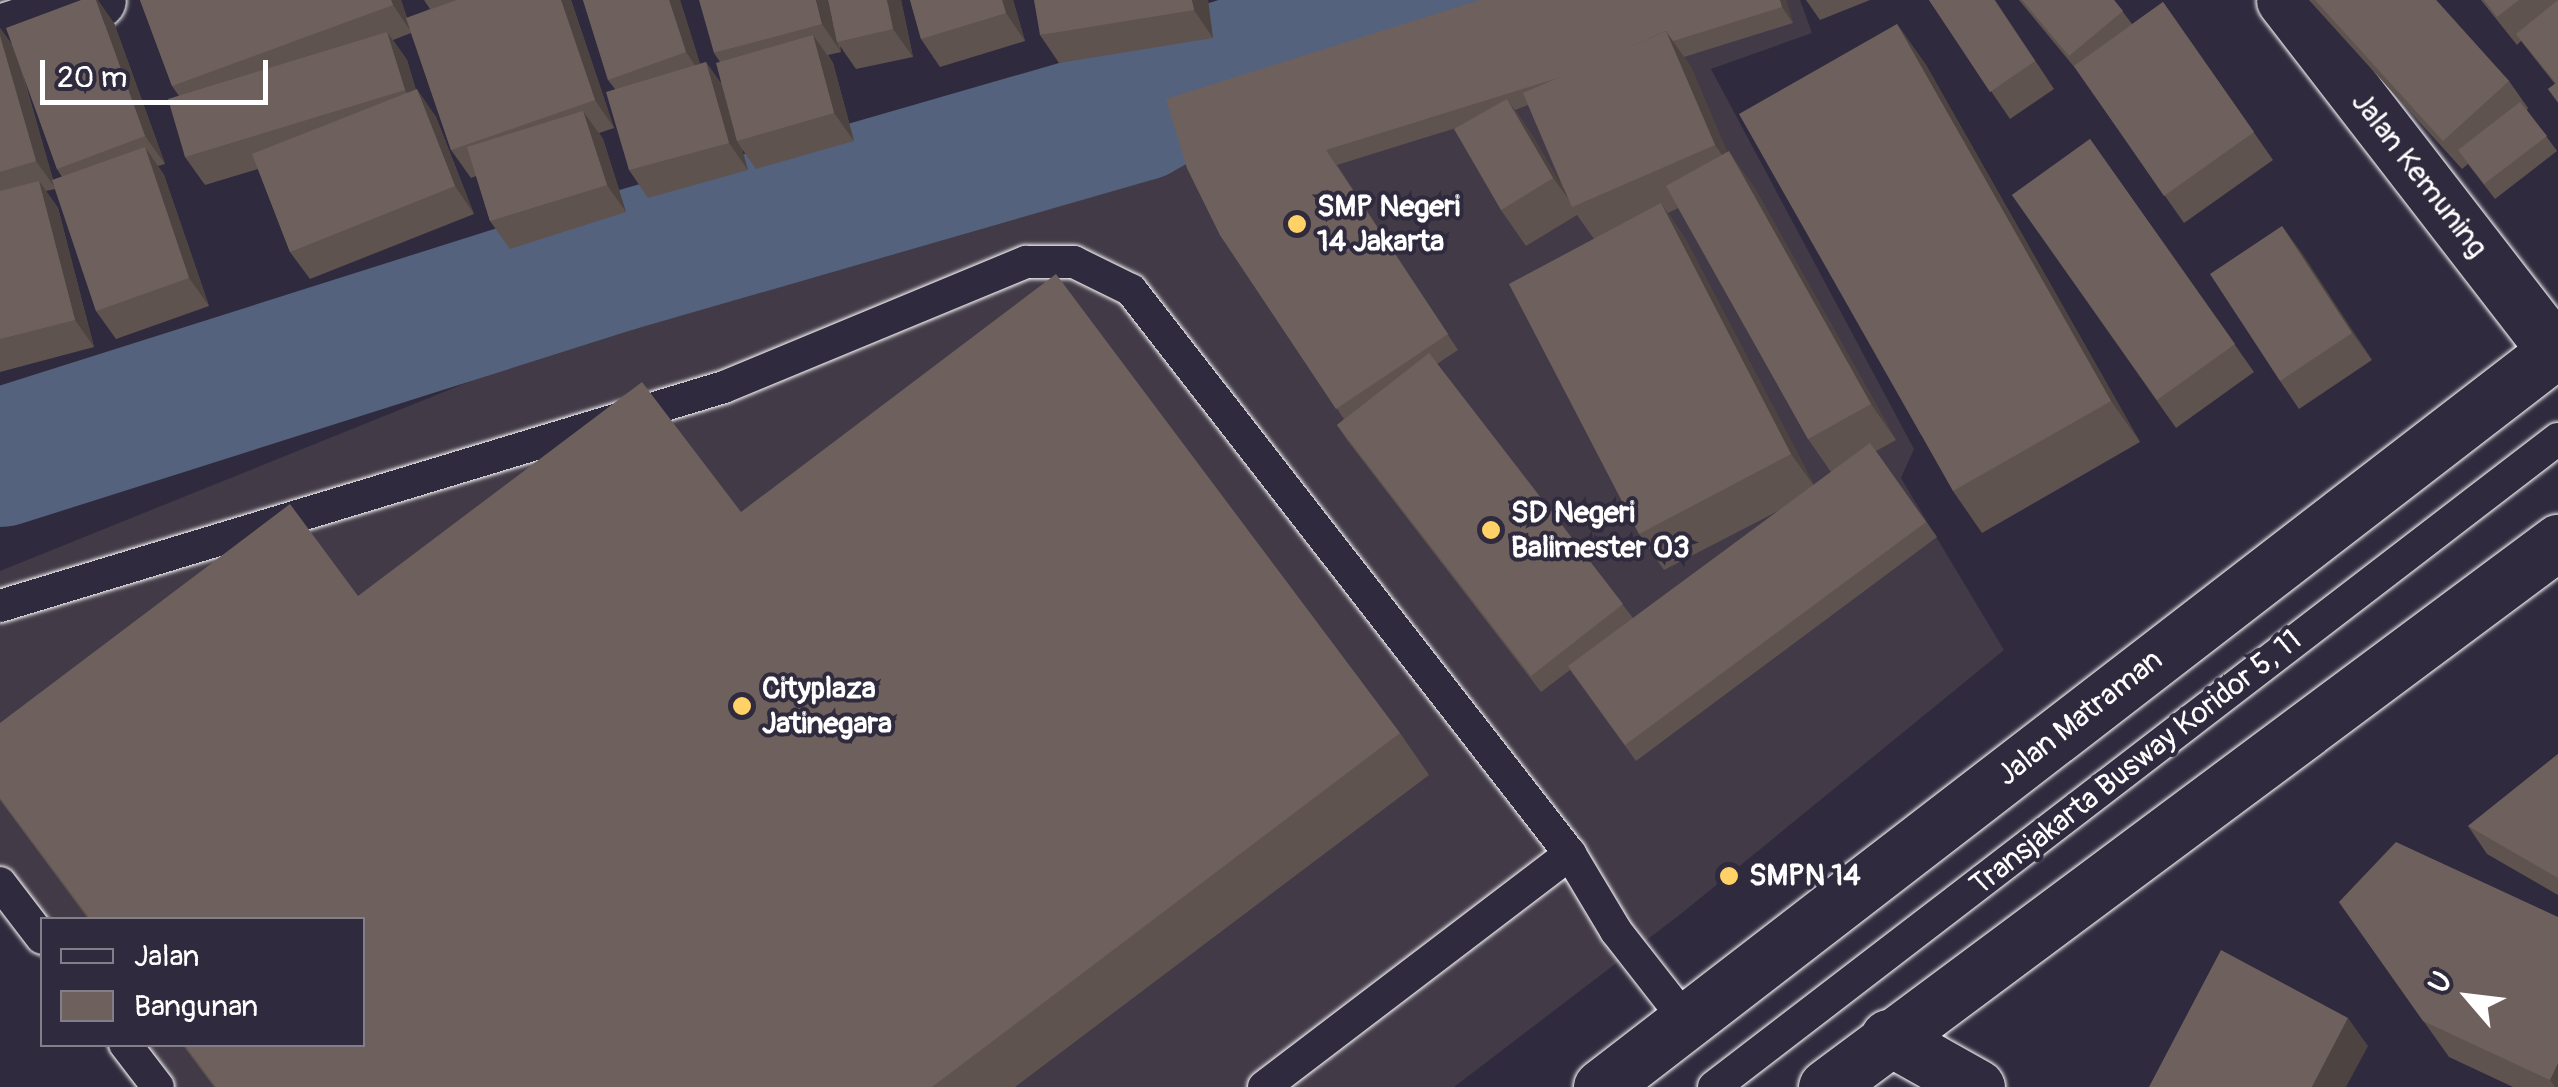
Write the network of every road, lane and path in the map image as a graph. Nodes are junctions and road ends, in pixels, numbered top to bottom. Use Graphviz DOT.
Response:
graph roads {
  1 [pos="98,0"];
  2 [pos="2284,0"];
  3 [pos="0,32"];
  4 [pos="2556,350"];
  5 [pos="2558,439"];
  6 [pos="2558,542"];
  7 [pos="0,606"];
  8 [pos="1570,854"];
  9 [pos="0,883"];
  10 [pos="40,935"];
  11 [pos="1687,1022"];
  12 [pos="1888,1037"];
  13 [pos="127,1047"];
  14 [pos="158,1087"];
  15 [pos="1264,1087"];
  16 [pos="1602,1087"];
  17 [pos="1714,1087"];
  18 [pos="1826,1087"];
  19 [pos="1977,1087"];
  1 -- 3 [label="main road"];
  2 -- 4 [label="main road, Jalan Kemuning"];
  4 -- 11 [label="main road, Jalan Matraman"];
  5 -- 17 [label="lane, Transjakarta Busway Koridor 5, 11"];
  6 -- 12 [label="main road"];
  7 -- 8 [label="lane"];
  8 -- 11 [label="lane"];
  8 -- 15 [label="lane"];
  9 -- 10 [label="lane"];
  11 -- 16 [label="main road, Jalan Matraman"];
  12 -- 18 [label="main road"];
  12 -- 19 [label="main road"];
  13 -- 14 [label="lane"];
}
